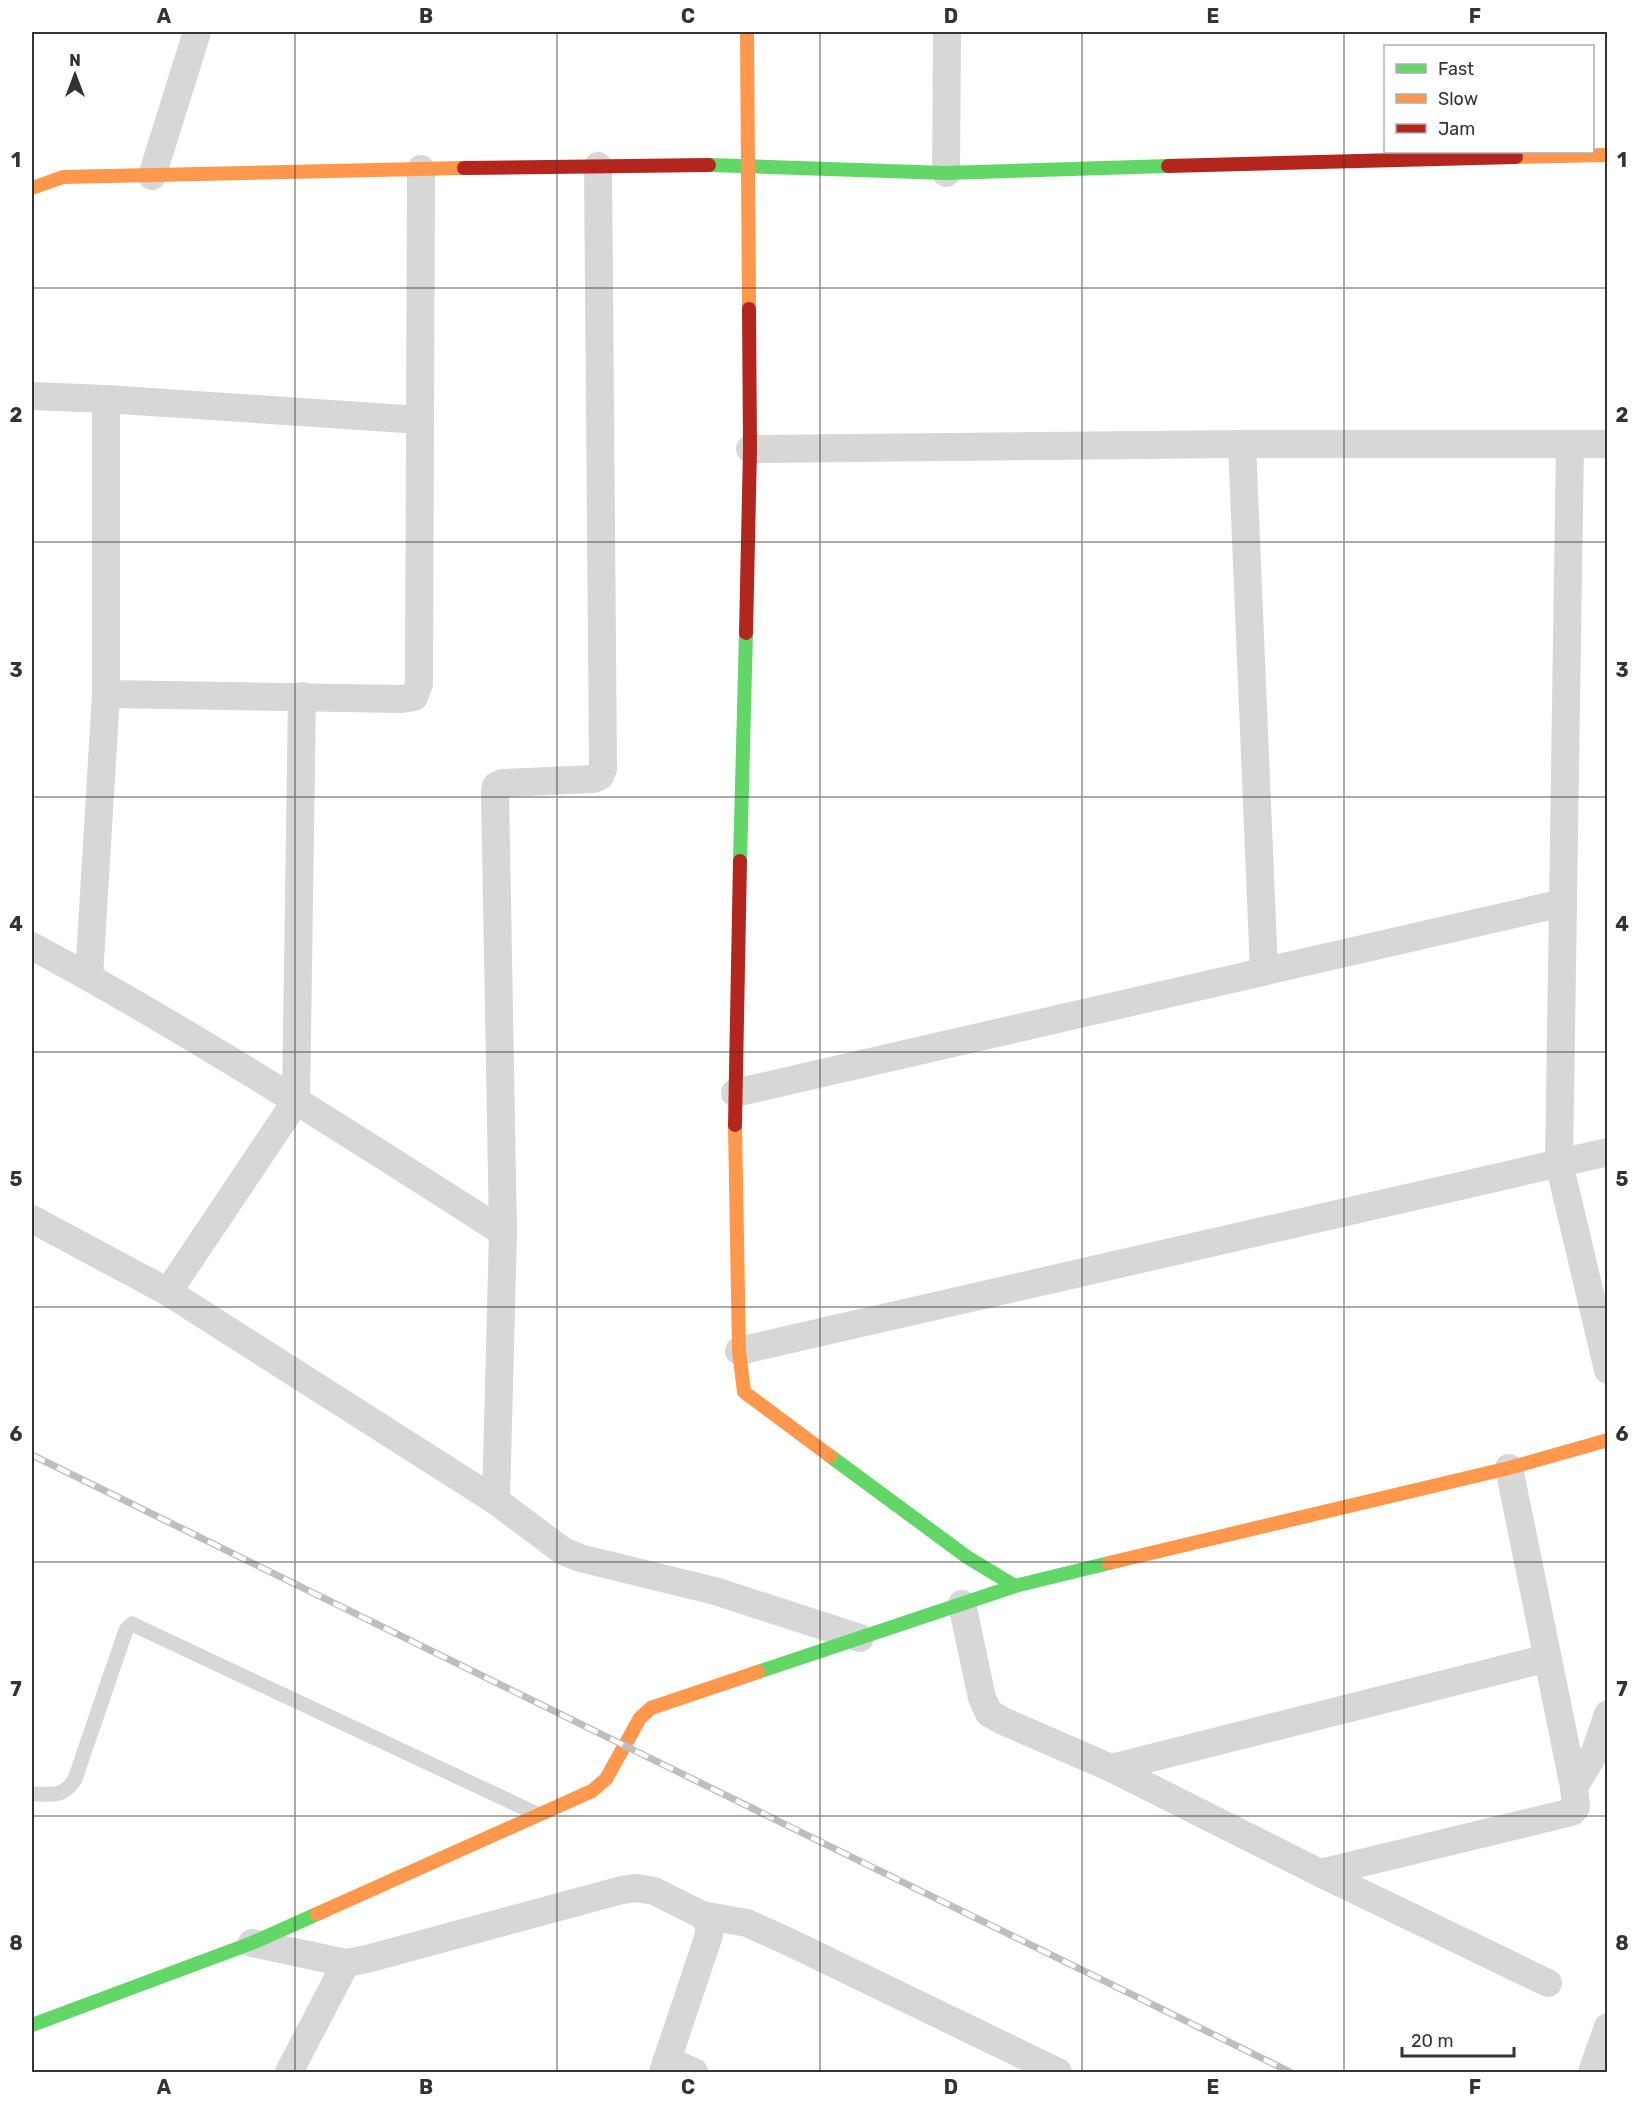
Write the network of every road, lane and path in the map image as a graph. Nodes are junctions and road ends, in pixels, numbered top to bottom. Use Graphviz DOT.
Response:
graph roads {
  1 [pos="197,32"];
  2 [pos="747,32"];
  3 [pos="947,32"];
  4 [pos="1608,155"];
  5 [pos="748,165"];
  6 [pos="598,166"];
  7 [pos="421,169"];
  8 [pos="946,173"];
  9 [pos="152,176"];
  10 [pos="32,188"];
  11 [pos="32,396"];
  12 [pos="106,399"];
  13 [pos="420,420"];
  14 [pos="1242,444"];
  15 [pos="1570,444"];
  16 [pos="1608,444"];
  17 [pos="750,449"];
  18 [pos="106,694"];
  19 [pos="302,696"];
  20 [pos="1563,903"];
  21 [pos="32,946"];
  22 [pos="1264,971"];
  23 [pos="89,977"];
  24 [pos="735,1093"];
  25 [pos="296,1101"];
  26 [pos="1608,1152"];
  27 [pos="1559,1163"];
  28 [pos="32,1219"];
  29 [pos="503,1232"];
  30 [pos="168,1292"];
  31 [pos="739,1351"];
  32 [pos="1608,1370"];
  33 [pos="1608,1440"];
  34 [pos="1509,1468"];
  35 [pos="496,1501"];
  36 [pos="1015,1586"];
  37 [pos="962,1604"];
  38 [pos="860,1638"];
  39 [pos="1548,1658"];
  40 [pos="1608,1714"];
  41 [pos="1111,1768"];
  42 [pos="1574,1787"];
  43 [pos="32,1794"];
  44 [pos="540,1815"];
  45 [pos="1320,1873"];
  46 [pos="702,1915"];
  47 [pos="252,1943"];
  48 [pos="345,1963"];
  49 [pos="1548,1983"];
  50 [pos="32,2025"];
  51 [pos="1608,2027"];
  52 [pos="665,2066"];
  53 [pos="1593,2069"];
  54 [pos="289,2073"];
  55 [pos="694,2073"];
  56 [pos="1058,2073"];
  1 -- 9 [label="street"];
  2 -- 5 [label="street"];
  3 -- 8 [label="street"];
  4 -- 8 [label="street"];
  5 -- 6 [label="street"];
  5 -- 8 [label="street"];
  5 -- 17 [label="street"];
  6 -- 7 [label="street"];
  6 -- 29 [label="street"];
  7 -- 9 [label="street"];
  7 -- 13 [label="street"];
  9 -- 10 [label="street"];
  11 -- 12 [label="street"];
  12 -- 13 [label="street"];
  12 -- 18 [label="street"];
  13 -- 19 [label="street"];
  14 -- 15 [label="street"];
  14 -- 17 [label="street"];
  14 -- 22 [label="street"];
  15 -- 16 [label="street"];
  15 -- 20 [label="street"];
  17 -- 24 [label="street"];
  18 -- 19 [label="street"];
  18 -- 23 [label="street"];
  19 -- 25 [label="street"];
  20 -- 22 [label="street"];
  20 -- 27 [label="street"];
  21 -- 23 [label="street"];
  22 -- 24 [label="street"];
  23 -- 25 [label="street"];
  24 -- 31 [label="street"];
  25 -- 29 [label="street"];
  25 -- 30 [label="street"];
  26 -- 27 [label="street"];
  27 -- 31 [label="street"];
  27 -- 32 [label="street"];
  28 -- 30 [label="street"];
  29 -- 35 [label="street"];
  30 -- 35 [label="street"];
  31 -- 36 [label="street"];
  33 -- 34 [label="street"];
  34 -- 36 [label="street"];
  34 -- 39 [label="street"];
  35 -- 38 [label="street"];
  36 -- 37 [label="street"];
  37 -- 38 [label="street"];
  37 -- 41 [label="street"];
  38 -- 44 [label="street"];
  39 -- 41 [label="street"];
  39 -- 42 [label="street"];
  40 -- 42 [label="street"];
  41 -- 45 [label="street"];
  42 -- 45 [label="street"];
  43 -- 44 [label="lane"];
  44 -- 47 [label="street"];
  45 -- 49 [label="street"];
  46 -- 48 [label="street"];
  46 -- 52 [label="street"];
  46 -- 56 [label="street"];
  47 -- 48 [label="street"];
  47 -- 50 [label="street"];
  48 -- 54 [label="street"];
  51 -- 53 [label="street"];
  52 -- 55 [label="street"];
}
